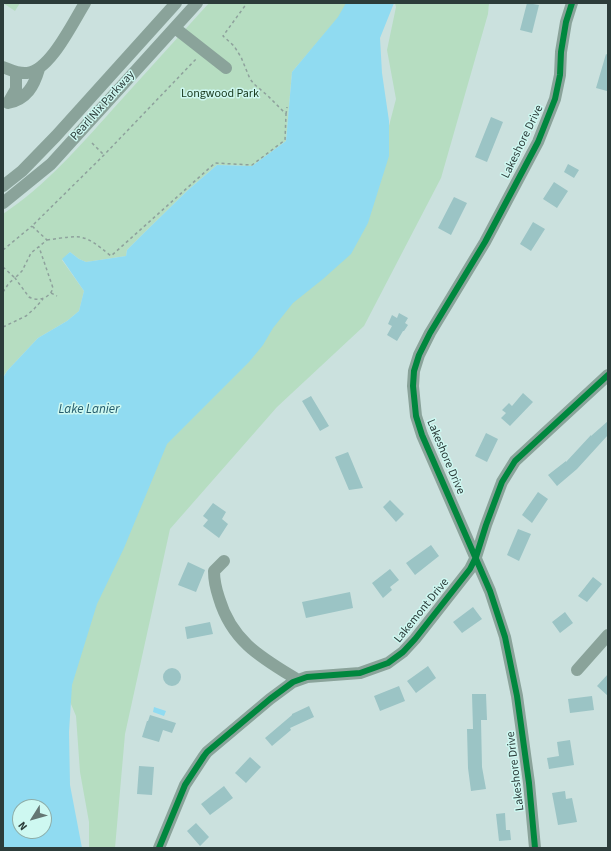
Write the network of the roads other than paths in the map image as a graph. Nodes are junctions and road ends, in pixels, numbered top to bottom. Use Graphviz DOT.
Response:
graph roads {
  1 [pos="85,3"];
  2 [pos="176,3"];
  3 [pos="198,3"];
  4 [pos="572,3"];
  5 [pos="175,28"];
  6 [pos="3,67"];
  7 [pos="226,68"];
  8 [pos="39,69"];
  9 [pos="16,73"];
  10 [pos="3,186"];
  11 [pos="3,203"];
  12 [pos="608,375"];
  13 [pos="476,557"];
  14 [pos="224,561"];
  15 [pos="608,635"];
  16 [pos="577,670"];
  17 [pos="298,680"];
  18 [pos="159,848"];
  19 [pos="535,848"];
  1 -- 8 [label="street"];
  2 -- 10 [label="street, Pearl Nix Parkway"];
  3 -- 5 [label="street, Pearl Nix Parkway"];
  4 -- 13 [label="street, Lakeshore Drive"];
  5 -- 7 [label="street"];
  5 -- 11 [label="street, Pearl Nix Parkway"];
  6 -- 9 [label="street"];
  8 -- 9 [label="street"];
  8 -- 9 [label="street"];
  12 -- 13 [label="street, Lakemont Drive"];
  13 -- 17 [label="street, Lakemont Drive"];
  13 -- 19 [label="street, Lakeshore Drive"];
  14 -- 17 [label="street"];
  15 -- 16 [label="street"];
  17 -- 18 [label="street, Lakemont Drive"];
}
